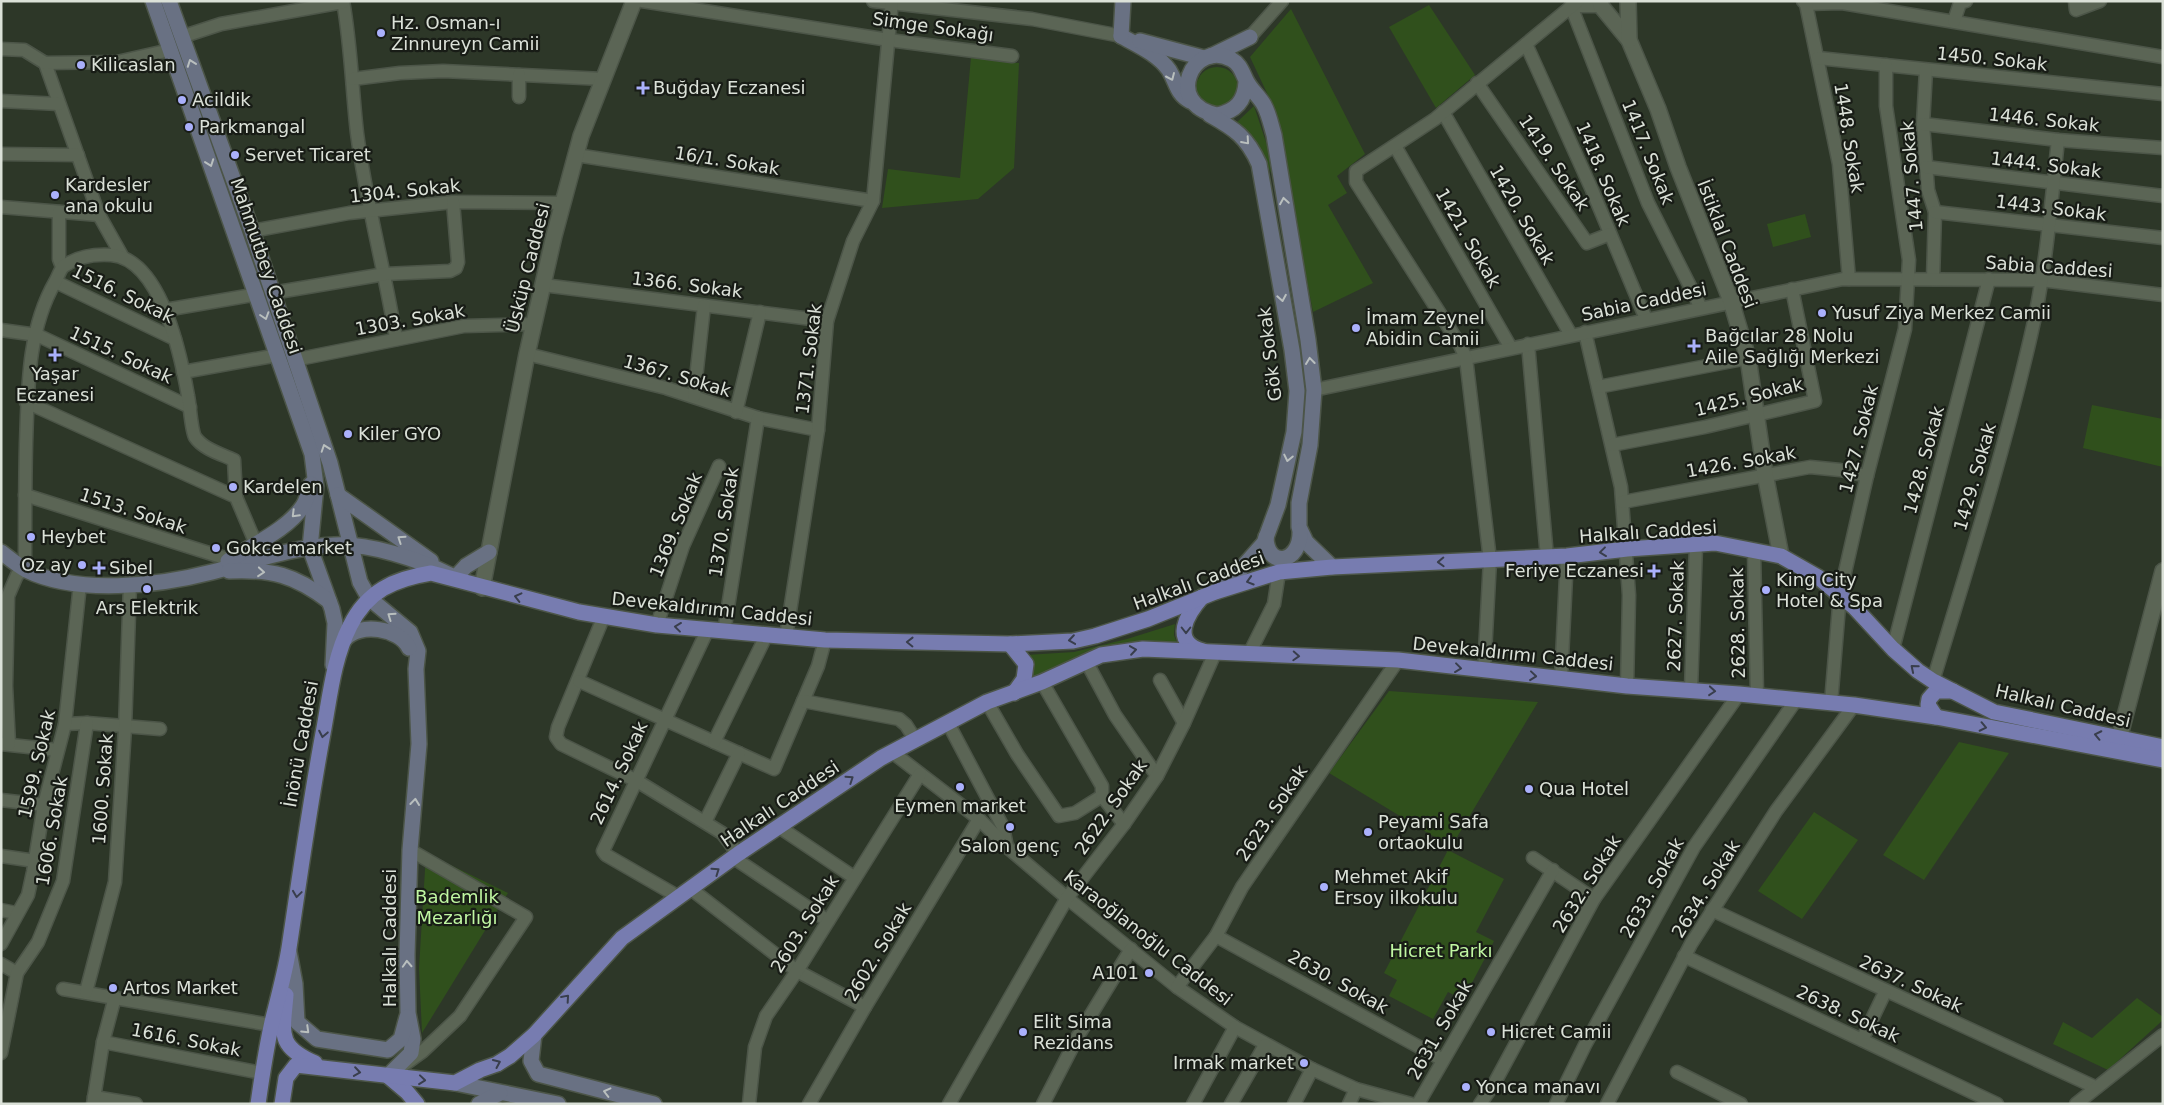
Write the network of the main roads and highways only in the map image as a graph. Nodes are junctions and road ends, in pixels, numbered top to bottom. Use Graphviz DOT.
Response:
graph roads {
  1 [pos="153,1"];
  2 [pos="169,1"];
  3 [pos="1123,1"];
  4 [pos="1121,36"];
  5 [pos="1207,57"];
  6 [pos="1245,78"];
  7 [pos="1193,103"];
  8 [pos="1206,113"];
  9 [pos="1294,258"];
  10 [pos="1276,261"];
  11 [pos="265,293"];
  12 [pos="316,470"];
  13 [pos="338,495"];
  14 [pos="1300,531"];
  15 [pos="1266,538"];
  16 [pos="351,545"];
  17 [pos="310,548"];
  18 [pos="1,552"];
  19 [pos="489,552"];
  20 [pos="1332,567"];
  21 [pos="213,572"];
  22 [pos="455,578"];
  23 [pos="1208,595"];
  24 [pos="369,598"];
  25 [pos="329,602"];
  26 [pos="1119,629"];
  27 [pos="344,639"];
  28 [pos="1010,644"];
  29 [pos="1212,653"];
  30 [pos="1086,661"];
  31 [pos="416,669"];
  32 [pos="332,686"];
  33 [pos="1957,692"];
  34 [pos="1014,693"];
  35 [pos="1936,717"];
  36 [pos="2162,749"];
  37 [pos="289,951"];
  38 [pos="408,1013"];
  39 [pos="534,1035"];
  40 [pos="326,1067"];
  41 [pos="388,1076"];
  42 [pos="455,1083"];
  43 [pos="500,1093"];
  44 [pos="258,1104"];
  45 [pos="282,1104"];
  46 [pos="417,1104"];
  47 [pos="478,1104"];
  48 [pos="558,1104"];
  49 [pos="654,1104"];
  1 -- 11 [label="main road, Mahmutbey Caddesi, one-way"];
  11 -- 2 [label="main road, Mahmutbey Caddesi, one-way"];
  3 -- 4 [label="main road"];
  4 -- 5 [label="main road"];
  4 -- 7 [label="main road, one-way"];
  5 -- 6 [label="main road"];
  5 -- 6 [label="main road"];
  5 -- 7 [label="main road"];
  6 -- 8 [label="main road"];
  9 -- 6 [label="main road, one-way"];
  7 -- 8 [label="main road"];
  8 -- 10 [label="main road, Gök Sokak, one-way"];
  9 -- 10 [label="main road"];
  14 -- 9 [label="main road, one-way"];
  10 -- 15 [label="main road, Gök Sokak, one-way"];
  11 -- 12 [label="main road, Mahmutbey Caddesi, one-way"];
  13 -- 11 [label="main road, Mahmutbey Caddesi, one-way"];
  12 -- 17 [label="main road, Mahmutbey Caddesi"];
  12 -- 21 [label="main road, one-way"];
  13 -- 16 [label="main road, Mahmutbey Caddesi"];
  22 -- 13 [label="main road, one-way"];
  14 -- 15 [label="main road"];
  14 -- 20 [label="main road"];
  15 -- 23 [label="main road, Gök Sokak"];
  16 -- 17 [label="main road, Devekaldırımı Caddesi"];
  16 -- 22 [label="main road, Devekaldırımı Caddesi"];
  16 -- 24 [label="main road, Halkalı Caddesi"];
  17 -- 21 [label="main road, Devekaldırımı Caddesi"];
  17 -- 25 [label="main road, İnönü Caddesi"];
  18 -- 21 [label="main road"];
  19 -- 22 [label="main road"];
  20 -- 23 [label="main road, Halkalı Caddesi, one-way"];
  33 -- 20 [label="main road, Halkalı Caddesi, one-way"];
  21 -- 25 [label="main road, one-way"];
  22 -- 24 [label="main road"];
  28 -- 22 [label="main road, Devekaldırımı Caddesi, one-way"];
  23 -- 26 [label="main road, Halkalı Caddesi"];
  23 -- 29 [label="main road, one-way"];
  24 -- 27 [label="main road"];
  31 -- 24 [label="main road, Halkalı Caddesi, one-way"];
  25 -- 32 [label="main road, İnönü Caddesi"];
  26 -- 28 [label="main road, Devekaldırımı Caddesi, one-way"];
  27 -- 31 [label="main road"];
  27 -- 32 [label="main road"];
  28 -- 34 [label="main road"];
  30 -- 29 [label="main road, Devekaldırımı Caddesi, one-way"];
  29 -- 35 [label="main road, Devekaldırımı Caddesi, one-way"];
  30 -- 34 [label="main road, Halkalı Caddesi"];
  38 -- 31 [label="main road, Halkalı Caddesi, one-way"];
  32 -- 37 [label="main road, İnönü Caddesi, one-way"];
  33 -- 35 [label="main road"];
  36 -- 33 [label="main road, Halkalı Caddesi, one-way"];
  39 -- 34 [label="main road, Halkalı Caddesi, one-way"];
  35 -- 36 [label="main road, Halkalı Caddesi, one-way"];
  37 -- 38 [label="main road, İnönü Caddesi, one-way"];
  37 -- 40 [label="main road"];
  37 -- 44 [label="main road, İnönü Caddesi"];
  38 -- 41 [label="main road, Halkalı Caddesi"];
  42 -- 39 [label="main road, Halkalı Caddesi, one-way"];
  49 -- 39 [label="main road, one-way"];
  40 -- 41 [label="main road, one-way"];
  40 -- 45 [label="main road"];
  41 -- 42 [label="main road, one-way"];
  41 -- 46 [label="main road"];
  42 -- 43 [label="main road"];
  43 -- 47 [label="main road"];
  43 -- 48 [label="main road"];
}
